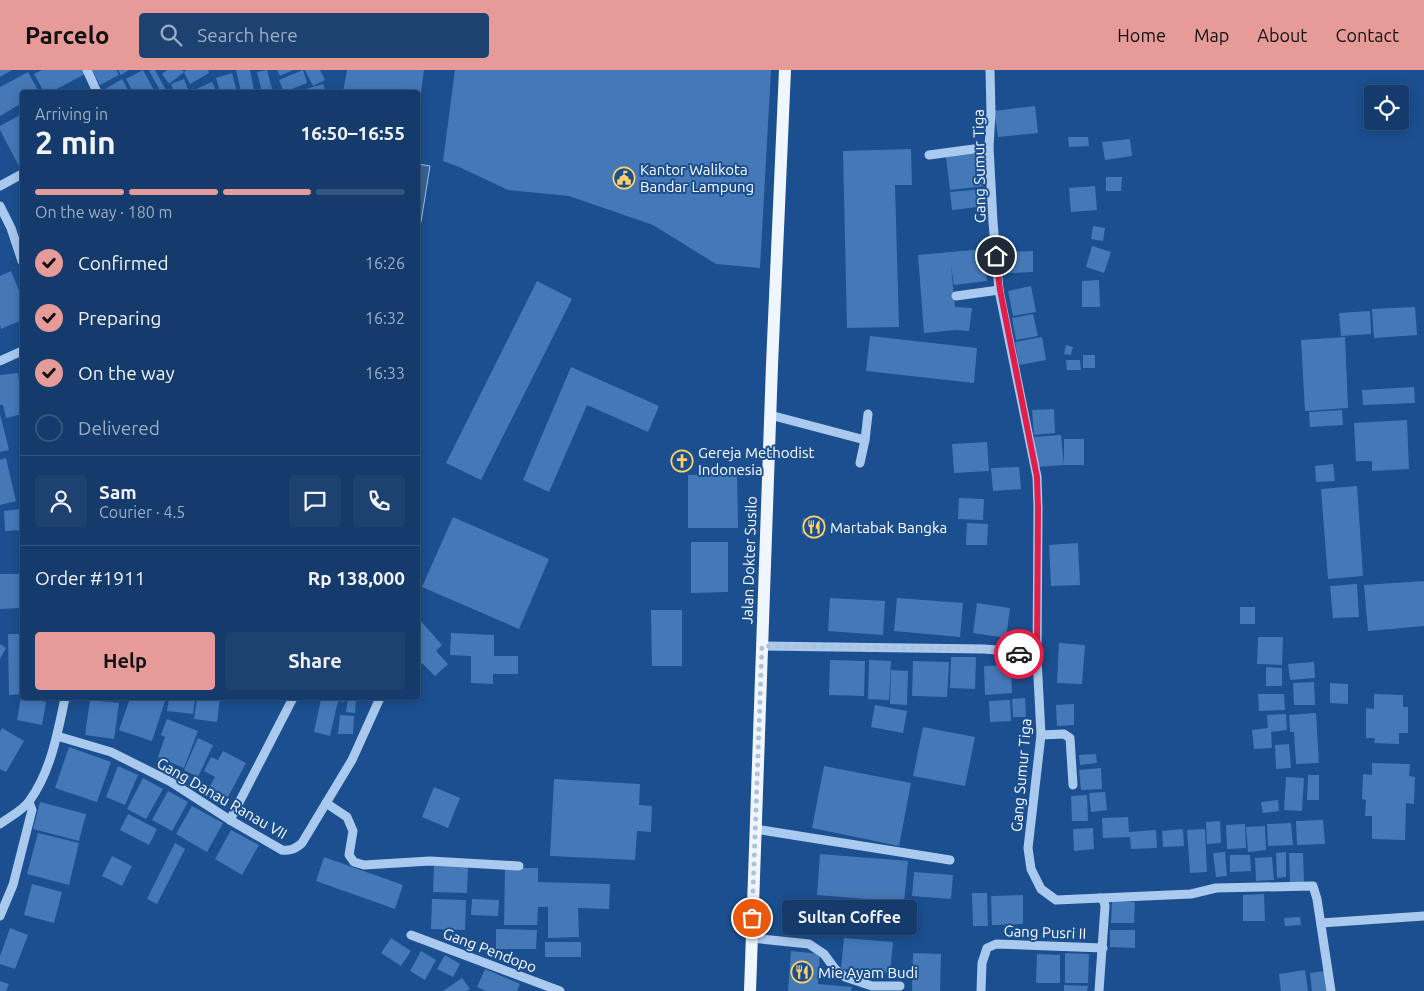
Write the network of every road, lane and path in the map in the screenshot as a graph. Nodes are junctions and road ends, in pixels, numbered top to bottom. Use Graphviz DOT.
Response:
graph roads {
  1 [pos="87,70"];
  2 [pos="785,70"];
  3 [pos="990,70"];
  4 [pos="96,90"];
  5 [pos="990,147"];
  6 [pos="929,155"];
  7 [pos="20,175"];
  8 [pos="0,186"];
  9 [pos="0,206"];
  10 [pos="20,255"];
  11 [pos="1000,290"];
  12 [pos="956,296"];
  13 [pos="20,352"];
  14 [pos="0,361"];
  15 [pos="770,414"];
  16 [pos="868,414"];
  17 [pos="865,440"];
  18 [pos="860,463"];
  19 [pos="762,646"];
  20 [pos="1037,658"];
  21 [pos="65,700"];
  22 [pos="292,700"];
  23 [pos="379,700"];
  24 [pos="1041,735"];
  25 [pos="56,736"];
  26 [pos="1073,784"];
  27 [pos="30,802"];
  28 [pos="326,803"];
  29 [pos="230,820"];
  30 [pos="0,824"];
  31 [pos="755,829"];
  32 [pos="950,860"];
  33 [pos="519,866"];
  34 [pos="1100,898"];
  35 [pos="0,916"];
  36 [pos="1424,916"];
  37 [pos="1321,924"];
  38 [pos="411,935"];
  39 [pos="751,938"];
  40 [pos="1103,948"];
  41 [pos="900,986"];
  42 [pos="560,991"];
  43 [pos="750,991"];
  44 [pos="981,991"];
  45 [pos="1099,991"];
  46 [pos="1331,991"];
  1 -- 4 [label="street"];
  2 -- 15 [label="main road, Jalan Dokter Susilo"];
  3 -- 5 [label="street, Gang Sumur Tiga"];
  5 -- 6 [label="street"];
  5 -- 11 [label="street, Gang Sumur Tiga"];
  7 -- 8 [label="street"];
  9 -- 10 [label="street"];
  11 -- 12 [label="street"];
  11 -- 20 [label="street, Gang Sumur Tiga"];
  13 -- 14 [label="street"];
  15 -- 17 [label="street"];
  15 -- 19 [label="main road, Jalan Dokter Susilo"];
  16 -- 17 [label="street"];
  17 -- 18 [label="street"];
  19 -- 20 [label="street"];
  19 -- 31 [label="main road, Jalan Dokter Susilo"];
  20 -- 24 [label="street, Gang Sumur Tiga"];
  21 -- 25 [label="street"];
  22 -- 29 [label="street"];
  23 -- 28 [label="street, Gang Danau Ranau VII"];
  24 -- 26 [label="street"];
  24 -- 34 [label="street, Gang Sumur Tiga"];
  25 -- 27 [label="street"];
  25 -- 29 [label="street, Gang Danau Ranau VII"];
  27 -- 30 [label="street"];
  27 -- 35 [label="street"];
  28 -- 29 [label="street, Gang Danau Ranau VII"];
  28 -- 33 [label="street"];
  31 -- 32 [label="street"];
  31 -- 39 [label="main road, Jalan Dokter Susilo"];
  34 -- 37 [label="street, Gang Sumur Tiga"];
  34 -- 40 [label="street"];
  36 -- 37 [label="street"];
  37 -- 46 [label="street"];
  38 -- 42 [label="street, Gang Pendopo"];
  39 -- 41 [label="street"];
  39 -- 43 [label="main road, Jalan Dokter Susilo"];
  40 -- 44 [label="street, Gang Pusri II"];
  40 -- 45 [label="street, Gang Pusri II"];
}
